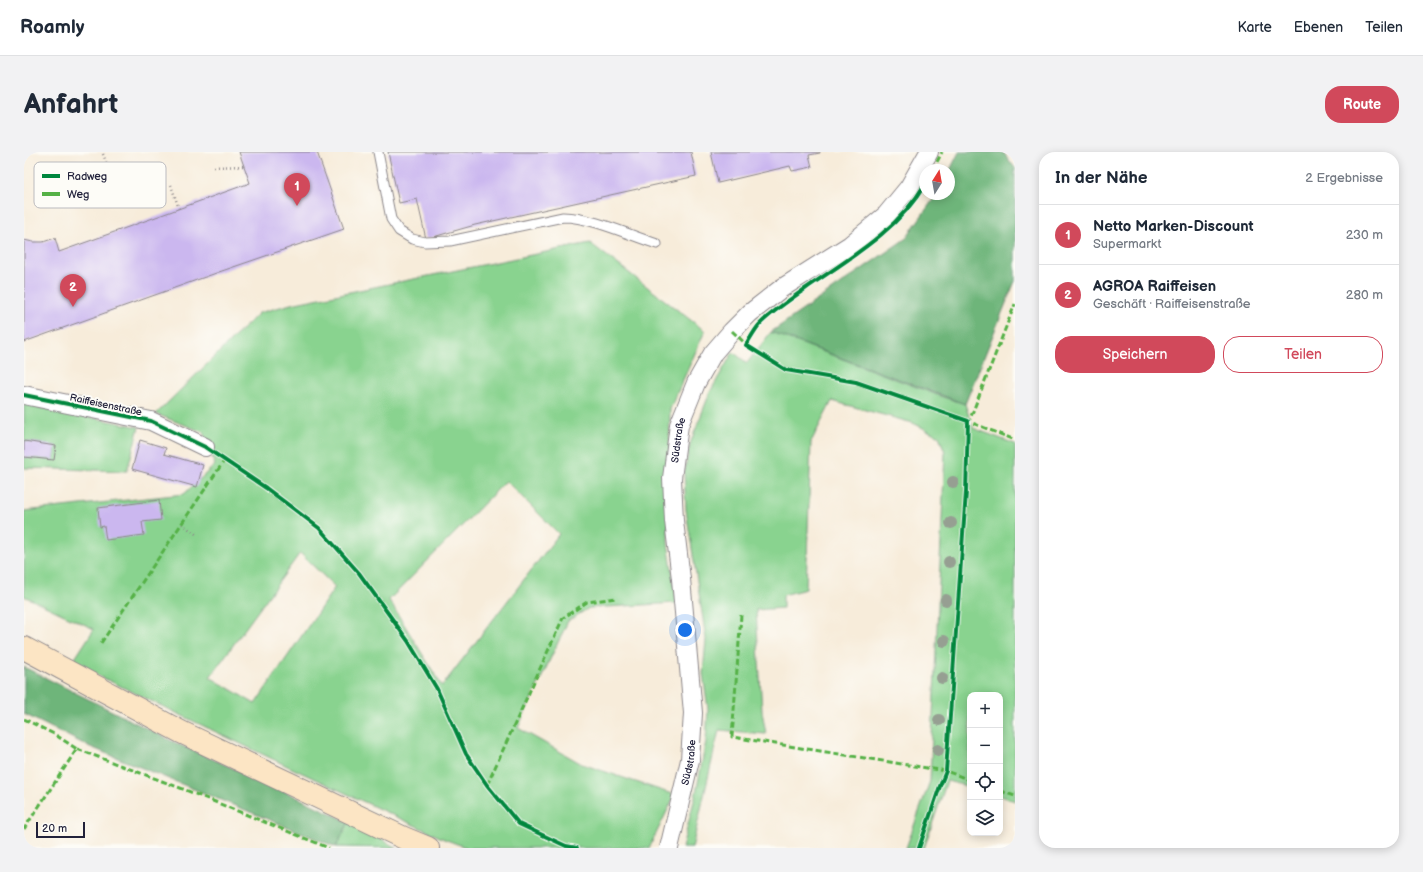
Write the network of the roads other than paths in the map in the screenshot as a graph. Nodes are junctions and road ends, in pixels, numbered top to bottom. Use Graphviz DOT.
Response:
graph roads {
  1 [pos="378,152"];
  2 [pos="929,152"];
  3 [pos="657,244"];
  4 [pos="24,395"];
  5 [pos="205,447"];
  6 [pos="24,648"];
  7 [pos="671,840"];
  8 [pos="428,848"];
  9 [pos="662,848"];
  1 -- 3 [label="lane"];
  2 -- 7 [label="street, Südstraße"];
  4 -- 5 [label="street, Raiffeisenstraße"];
  6 -- 8 [label="main road"];
  7 -- 9 [label="street, Südstraße"];
}
